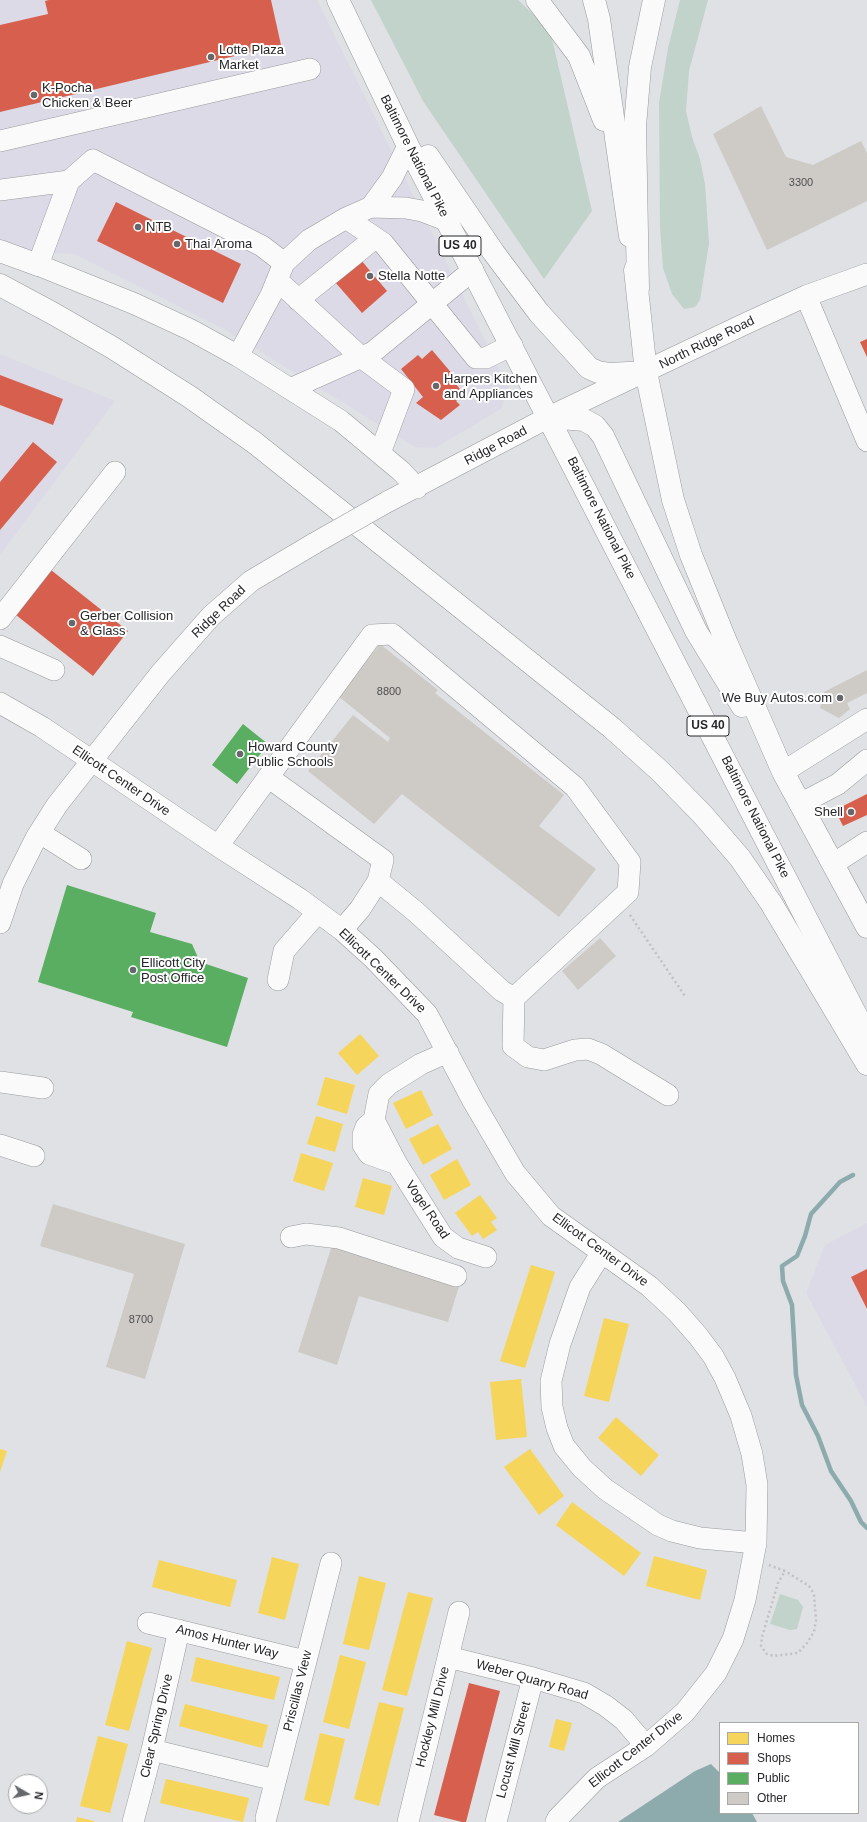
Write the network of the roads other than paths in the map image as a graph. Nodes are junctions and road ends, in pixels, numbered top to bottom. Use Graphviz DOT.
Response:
graph roads {
  1 [pos="338,0"];
  2 [pos="537,0"];
  3 [pos="594,0"];
  4 [pos="654,0"];
  5 [pos="310,69"];
  6 [pos="372,74"];
  7 [pos="0,141"];
  8 [pos="408,146"];
  9 [pos="617,153"];
  10 [pos="69,181"];
  11 [pos="0,190"];
  12 [pos="371,207"];
  13 [pos="346,218"];
  14 [pos="448,221"];
  15 [pos="375,238"];
  16 [pos="0,251"];
  17 [pos="38,265"];
  18 [pos="473,270"];
  19 [pos="281,272"];
  20 [pos="867,274"];
  21 [pos="0,285"];
  22 [pos="638,289"];
  23 [pos="806,296"];
  24 [pos="298,300"];
  25 [pos="432,303"];
  26 [pos="512,345"];
  27 [pos="238,356"];
  28 [pos="361,358"];
  29 [pos="646,372"];
  30 [pos="290,389"];
  31 [pos="549,417"];
  32 [pos="867,441"];
  33 [pos="380,453"];
  34 [pos="115,472"];
  35 [pos="417,488"];
  36 [pos="0,619"];
  37 [pos="0,646"];
  38 [pos="54,670"];
  39 [pos="0,703"];
  40 [pos="867,719"];
  41 [pos="867,760"];
  42 [pos="91,761"];
  43 [pos="783,772"];
  44 [pos="268,777"];
  45 [pos="800,804"];
  46 [pos="40,833"];
  47 [pos="867,842"];
  48 [pos="218,846"];
  49 [pos="81,859"];
  50 [pos="833,864"];
  51 [pos="378,881"];
  52 [pos="318,912"];
  53 [pos="0,923"];
  54 [pos="867,926"];
  55 [pos="342,930"];
  56 [pos="278,980"];
  57 [pos="514,998"];
  58 [pos="867,1036"];
  59 [pos="448,1052"];
  60 [pos="867,1064"];
  61 [pos="0,1082"];
  62 [pos="43,1088"];
  63 [pos="668,1095"];
  64 [pos="0,1145"];
  65 [pos="34,1156"];
  66 [pos="291,1237"];
  67 [pos="602,1252"];
  68 [pos="486,1257"];
  69 [pos="456,1276"];
  70 [pos="754,1552"];
  71 [pos="331,1564"];
  72 [pos="459,1612"];
  73 [pos="148,1622"];
  74 [pos="179,1630"];
  75 [pos="448,1657"];
  76 [pos="305,1661"];
  77 [pos="533,1678"];
  78 [pos="646,1746"];
  79 [pos="152,1750"];
  80 [pos="275,1780"];
  81 [pos="266,1818"];
  82 [pos="133,1822"];
  83 [pos="408,1822"];
  84 [pos="496,1822"];
  85 [pos="556,1822"];
  1 -- 6 [label="main road, Baltimore National Pike / US 40"];
  2 -- 9 [label="main road"];
  3 -- 9 [label="main road"];
  4 -- 22 [label="main road"];
  5 -- 7 [label="street"];
  6 -- 8 [label="main road, Baltimore National Pike / US 40"];
  6 -- 29 [label="main road"];
  8 -- 12 [label="street"];
  8 -- 14 [label="main road, Baltimore National Pike / US 40"];
  9 -- 22 [label="main road"];
  10 -- 11 [label="street"];
  10 -- 17 [label="street"];
  10 -- 19 [label="street"];
  12 -- 13 [label="street"];
  12 -- 14 [label="street"];
  13 -- 15 [label="street"];
  13 -- 19 [label="street"];
  14 -- 18 [label="main road, Baltimore National Pike / US 40"];
  15 -- 24 [label="street"];
  15 -- 25 [label="street"];
  16 -- 17 [label="main road"];
  17 -- 27 [label="street"];
  18 -- 25 [label="street"];
  18 -- 26 [label="main road, Baltimore National Pike / US 40"];
  19 -- 24 [label="street"];
  19 -- 27 [label="street"];
  20 -- 23 [label="street, North Ridge Road"];
  21 -- 60 [label="main road"];
  22 -- 29 [label="main road"];
  23 -- 29 [label="street, North Ridge Road"];
  23 -- 32 [label="street"];
  24 -- 28 [label="street"];
  25 -- 26 [label="street"];
  25 -- 28 [label="street"];
  26 -- 31 [label="main road, Baltimore National Pike / US 40"];
  27 -- 30 [label="street"];
  28 -- 30 [label="street"];
  28 -- 33 [label="street"];
  29 -- 31 [label="street, North Ridge Road"];
  29 -- 43 [label="main road"];
  30 -- 33 [label="street"];
  31 -- 35 [label="street, Ridge Road"];
  31 -- 43 [label="main road"];
  31 -- 58 [label="main road, Baltimore National Pike / US 40"];
  33 -- 35 [label="street"];
  34 -- 36 [label="street"];
  35 -- 42 [label="street, Ridge Road, bridge"];
  37 -- 38 [label="street"];
  39 -- 42 [label="street, Ellicott Center Drive"];
  40 -- 43 [label="street"];
  41 -- 45 [label="street"];
  42 -- 46 [label="street, Ridge Road"];
  42 -- 48 [label="street, Ellicott Center Drive"];
  43 -- 45 [label="main road"];
  44 -- 48 [label="street"];
  44 -- 51 [label="street"];
  44 -- 57 [label="street"];
  45 -- 50 [label="main road"];
  46 -- 49 [label="street"];
  46 -- 53 [label="street, Ridge Road"];
  47 -- 50 [label="street"];
  48 -- 52 [label="street, Ellicott Center Drive"];
  50 -- 54 [label="main road"];
  51 -- 55 [label="street"];
  51 -- 57 [label="street"];
  52 -- 55 [label="street, Ellicott Center Drive"];
  52 -- 56 [label="street"];
  55 -- 59 [label="street, Ellicott Center Drive"];
  57 -- 63 [label="street"];
  59 -- 67 [label="street, Ellicott Center Drive"];
  59 -- 68 [label="street, Vogel Road"];
  61 -- 62 [label="street"];
  64 -- 65 [label="street"];
  66 -- 69 [label="street"];
  67 -- 70 [label="street, Ellicott Center Drive"];
  67 -- 70 [label="street"];
  70 -- 78 [label="street, Ellicott Center Drive"];
  71 -- 76 [label="street, Priscillas View"];
  72 -- 75 [label="street, Hockley Mill Drive"];
  73 -- 74 [label="street, Amos Hunter Way"];
  74 -- 76 [label="street, Amos Hunter Way"];
  74 -- 79 [label="street, Clear Spring Drive"];
  75 -- 77 [label="street, Weber Quarry Road"];
  75 -- 83 [label="street, Hockley Mill Drive"];
  76 -- 80 [label="street, Priscillas View"];
  77 -- 78 [label="street, Weber Quarry Road"];
  77 -- 84 [label="street, Locust Mill Street"];
  78 -- 85 [label="street, Ellicott Center Drive"];
  79 -- 80 [label="street"];
  79 -- 82 [label="street, Clear Spring Drive"];
  80 -- 81 [label="street, Priscillas View"];
}
